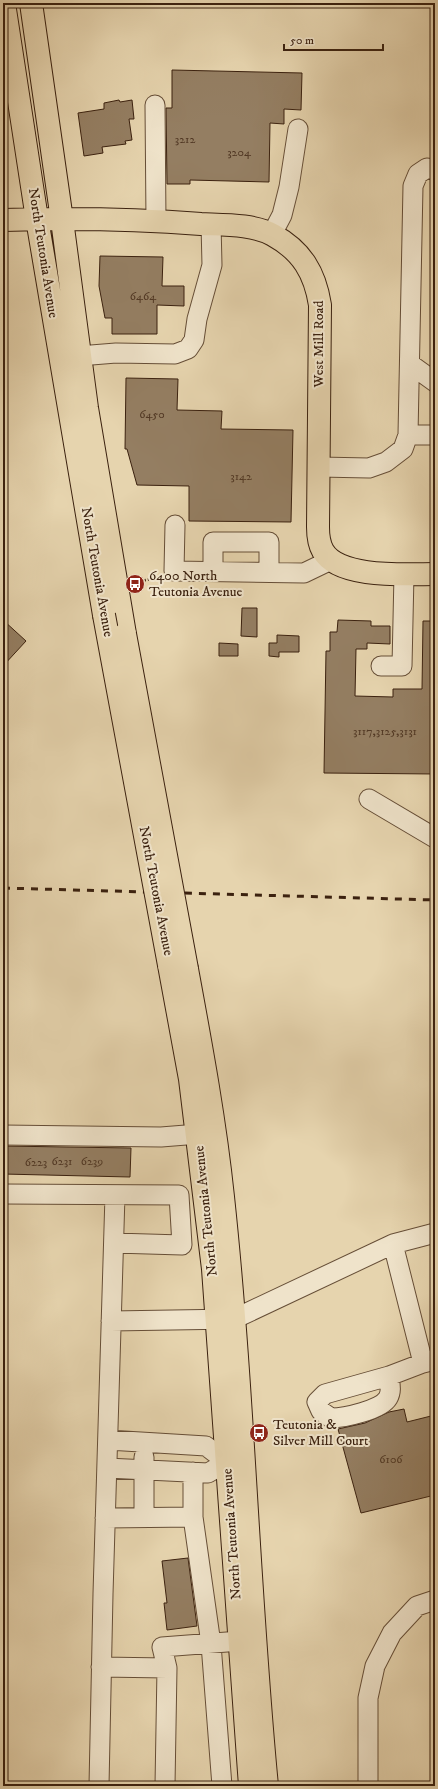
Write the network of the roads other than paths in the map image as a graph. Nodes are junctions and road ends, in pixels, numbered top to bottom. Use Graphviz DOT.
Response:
graph roads {
  1 [pos="4,3"];
  2 [pos="31,3"];
  3 [pos="43,88"];
  4 [pos="17,92"];
  5 [pos="155,105"];
  6 [pos="298,129"];
  7 [pos="435,170"];
  8 [pos="37,219"];
  9 [pos="3,220"];
  10 [pos="62,220"];
  11 [pos="156,221"];
  12 [pos="211,224"];
  13 [pos="272,234"];
  14 [pos="70,357"];
  15 [pos="410,364"];
  16 [pos="435,382"];
  17 [pos="408,434"];
  18 [pos="435,435"];
  19 [pos="319,467"];
  20 [pos="175,525"];
  21 [pos="331,560"];
  22 [pos="213,571"];
  23 [pos="269,572"];
  24 [pos="404,574"];
  25 [pos="435,574"];
  26 [pos="381,666"];
  27 [pos="369,799"];
  28 [pos="435,838"];
  29 [pos="178,967"];
  30 [pos="207,1133"];
  31 [pos="3,1135"];
  32 [pos="3,1194"];
  33 [pos="116,1195"];
  34 [pos="434,1237"];
  35 [pos="114,1243"];
  36 [pos="394,1244"];
  37 [pos="225,1319"];
  38 [pos="111,1321"];
  39 [pos="429,1362"];
  40 [pos="389,1376"];
  41 [pos="108,1440"];
  42 [pos="144,1442"];
  43 [pos="235,1462"];
  44 [pos="107,1468"];
  45 [pos="143,1470"];
  46 [pos="193,1472"];
  47 [pos="144,1517"];
  48 [pos="193,1517"];
  49 [pos="105,1518"];
  50 [pos="435,1600"];
  51 [pos="240,1641"];
  52 [pos="211,1644"];
  53 [pos="101,1667"];
  54 [pos="167,1668"];
  55 [pos="99,1786"];
  56 [pos="165,1786"];
  57 [pos="222,1786"];
  58 [pos="250,1786"];
  59 [pos="267,1786"];
  60 [pos="368,1786"];
  1 -- 4 [label="main road, North Teutonia Avenue"];
  2 -- 3 [label="main road, North Teutonia Avenue"];
  3 -- 4 [label="street"];
  3 -- 10 [label="main road, North Teutonia Avenue"];
  4 -- 8 [label="main road, North Teutonia Avenue"];
  5 -- 11 [label="street"];
  6 -- 13 [label="street"];
  7 -- 15 [label="street"];
  8 -- 9 [label="main road, West Mill Road"];
  8 -- 10 [label="main road, West Mill Road"];
  8 -- 14 [label="main road, North Teutonia Avenue"];
  10 -- 11 [label="main road, West Mill Road"];
  10 -- 14 [label="main road, North Teutonia Avenue"];
  11 -- 12 [label="main road, West Mill Road"];
  12 -- 13 [label="main road, West Mill Road"];
  12 -- 14 [label="street"];
  13 -- 19 [label="main road, West Mill Road"];
  14 -- 29 [label="main road, North Teutonia Avenue, bridge"];
  14 -- 29 [label="main road, North Teutonia Avenue, bridge"];
  15 -- 16 [label="street"];
  15 -- 17 [label="street"];
  17 -- 18 [label="street"];
  17 -- 19 [label="street"];
  19 -- 21 [label="main road, West Mill Road"];
  20 -- 22 [label="street"];
  21 -- 23 [label="street"];
  21 -- 24 [label="main road"];
  22 -- 23 [label="street"];
  22 -- 23 [label="street"];
  24 -- 25 [label="main road"];
  24 -- 26 [label="street"];
  27 -- 28 [label="street"];
  29 -- 30 [label="main road, North Teutonia Avenue"];
  30 -- 31 [label="street"];
  30 -- 37 [label="main road, North Teutonia Avenue"];
  32 -- 33 [label="street"];
  33 -- 35 [label="street"];
  33 -- 35 [label="street"];
  34 -- 36 [label="street"];
  35 -- 38 [label="street"];
  36 -- 37 [label="street"];
  36 -- 39 [label="street"];
  37 -- 38 [label="street"];
  37 -- 43 [label="main road, North Teutonia Avenue"];
  38 -- 41 [label="street"];
  39 -- 40 [label="street"];
  40 -- 40 [label="street"];
  41 -- 42 [label="street"];
  41 -- 44 [label="street"];
  42 -- 43 [label="street"];
  42 -- 45 [label="street"];
  43 -- 46 [label="street"];
  43 -- 51 [label="main road, North Teutonia Avenue"];
  43 -- 59 [label="main road, North Teutonia Avenue"];
  44 -- 45 [label="street"];
  44 -- 49 [label="street"];
  45 -- 46 [label="street"];
  45 -- 47 [label="street"];
  46 -- 48 [label="street"];
  47 -- 48 [label="street"];
  47 -- 49 [label="street"];
  48 -- 52 [label="street"];
  49 -- 53 [label="street"];
  50 -- 60 [label="street"];
  51 -- 52 [label="street"];
  51 -- 58 [label="main road, North Teutonia Avenue"];
  52 -- 54 [label="street"];
  52 -- 57 [label="street"];
  53 -- 54 [label="street"];
  53 -- 55 [label="street"];
  54 -- 56 [label="street"];
}
